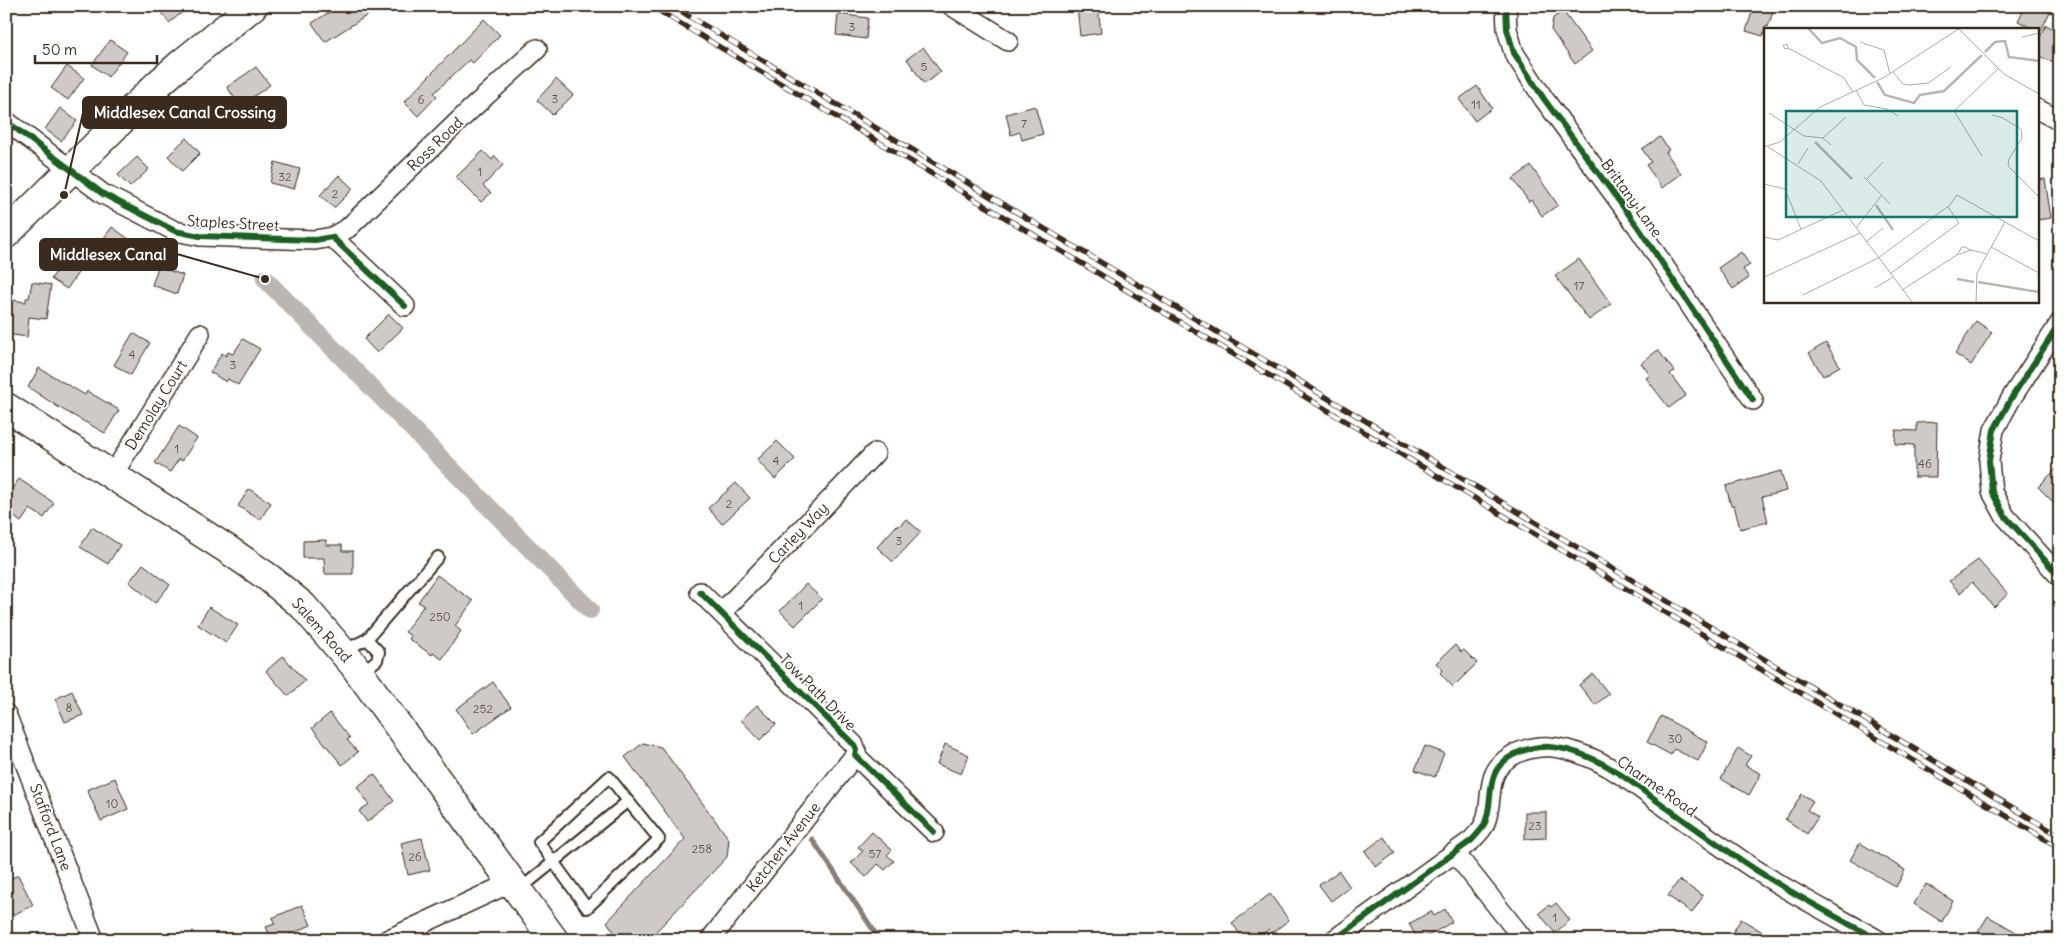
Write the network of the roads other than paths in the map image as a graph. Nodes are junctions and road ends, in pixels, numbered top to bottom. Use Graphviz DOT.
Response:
graph roads {
  1 [pos="253,6"];
  2 [pos="952,6"];
  3 [pos="1506,6"];
  4 [pos="1008,41"];
  5 [pos="537,48"];
  6 [pos="2038,110"];
  7 [pos="6,121"];
  8 [pos="2060,121"];
  9 [pos="69,170"];
  10 [pos="6,234"];
  11 [pos="332,237"];
  12 [pos="405,306"];
  13 [pos="2060,323"];
  14 [pos="200,334"];
  15 [pos="1753,400"];
  16 [pos="6,407"];
  17 [pos="875,453"];
  18 [pos="112,476"];
  19 [pos="438,557"];
  20 [pos="2060,577"];
  21 [pos="700,592"];
  22 [pos="721,613"];
  23 [pos="367,639"];
  24 [pos="343,651"];
  25 [pos="360,674"];
  26 [pos="6,714"];
  27 [pos="855,755"];
  28 [pos="628,801"];
  29 [pos="934,832"];
  30 [pos="1455,853"];
  31 [pos="553,862"];
  32 [pos="515,886"];
  33 [pos="94,940"];
  34 [pos="387,940"];
  35 [pos="554,940"];
  36 [pos="710,940"];
  37 [pos="1334,940"];
  38 [pos="1524,940"];
  39 [pos="1878,940"];
  1 -- 9 [label="main road"];
  2 -- 4 [label="street"];
  3 -- 15 [label="street, Brittany Lane"];
  5 -- 11 [label="street, Ross Road"];
  6 -- 8 [label="street"];
  7 -- 9 [label="street, Staples Street"];
  9 -- 10 [label="main road"];
  9 -- 11 [label="street, Staples Street"];
  11 -- 12 [label="street"];
  13 -- 20 [label="street"];
  14 -- 18 [label="street, Demolay Court"];
  16 -- 18 [label="main road, Salem Road"];
  17 -- 22 [label="street, Carley Way"];
  18 -- 24 [label="main road, Salem Road"];
  19 -- 23 [label="lane"];
  21 -- 22 [label="street, Tow Path Drive"];
  22 -- 27 [label="street, Tow Path Drive"];
  23 -- 24 [label="lane"];
  23 -- 25 [label="lane"];
  24 -- 25 [label="main road, Salem Road"];
  25 -- 32 [label="main road, Salem Road"];
  26 -- 33 [label="street, Stafford Lane"];
  27 -- 29 [label="street, Tow Path Drive"];
  27 -- 36 [label="street, Ketchen Avenue"];
  28 -- 31 [label="lane"];
  28 -- 31 [label="lane"];
  28 -- 31 [label="lane"];
  30 -- 37 [label="street, Charme Road"];
  30 -- 38 [label="street"];
  30 -- 39 [label="street, Charme Road"];
  31 -- 32 [label="lane"];
  32 -- 34 [label="street"];
  32 -- 35 [label="main road, Salem Road"];
}
